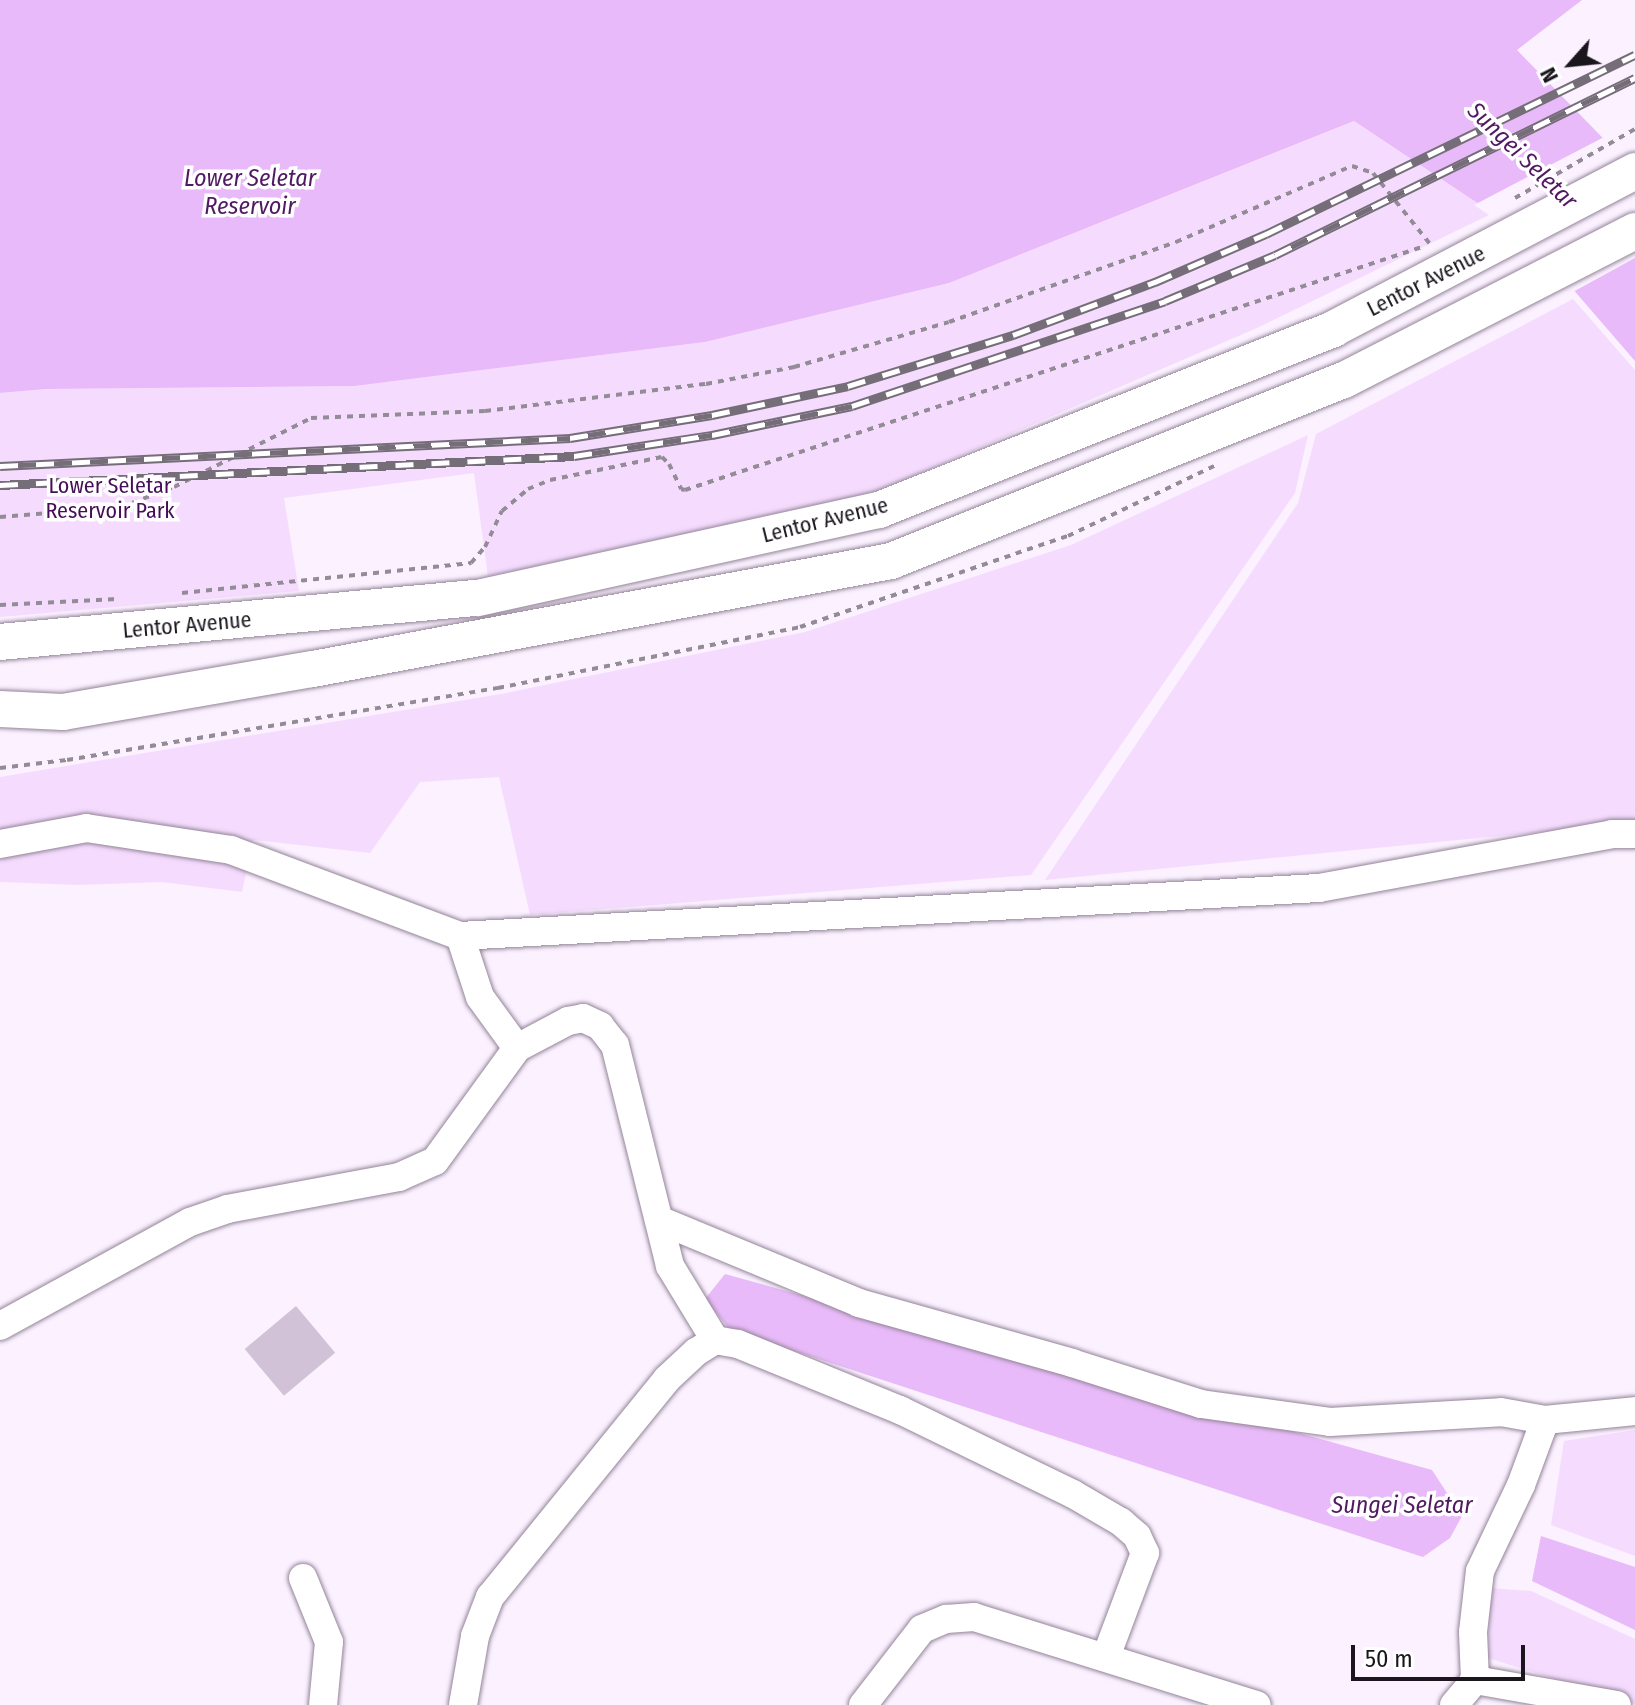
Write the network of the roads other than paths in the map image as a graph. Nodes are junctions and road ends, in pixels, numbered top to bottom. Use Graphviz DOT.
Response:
graph roads {
  1 [pos="1635,171"];
  2 [pos="1635,231"];
  3 [pos="0,642"];
  4 [pos="0,709"];
  5 [pos="1635,834"];
  6 [pos="0,844"];
  7 [pos="460,936"];
  8 [pos="517,1048"];
  9 [pos="659,1220"];
  10 [pos="0,1326"];
  11 [pos="715,1340"];
  12 [pos="1635,1411"];
  13 [pos="1545,1420"];
  14 [pos="303,1578"];
  15 [pos="1106,1657"];
  16 [pos="1475,1680"];
  17 [pos="323,1705"];
  18 [pos="463,1705"];
  19 [pos="863,1705"];
  20 [pos="1257,1705"];
  21 [pos="1454,1705"];
  22 [pos="1617,1705"];
  1 -- 3 [label="main road, Lentor Avenue"];
  2 -- 4 [label="main road"];
  5 -- 7 [label="lane"];
  6 -- 7 [label="lane"];
  7 -- 8 [label="lane"];
  8 -- 9 [label="lane"];
  8 -- 10 [label="lane"];
  9 -- 11 [label="lane"];
  9 -- 13 [label="lane"];
  11 -- 15 [label="lane"];
  11 -- 18 [label="lane"];
  12 -- 13 [label="lane"];
  13 -- 16 [label="lane"];
  14 -- 17 [label="lane"];
  15 -- 19 [label="lane"];
  15 -- 20 [label="lane"];
  16 -- 21 [label="lane"];
  16 -- 22 [label="lane"];
}
